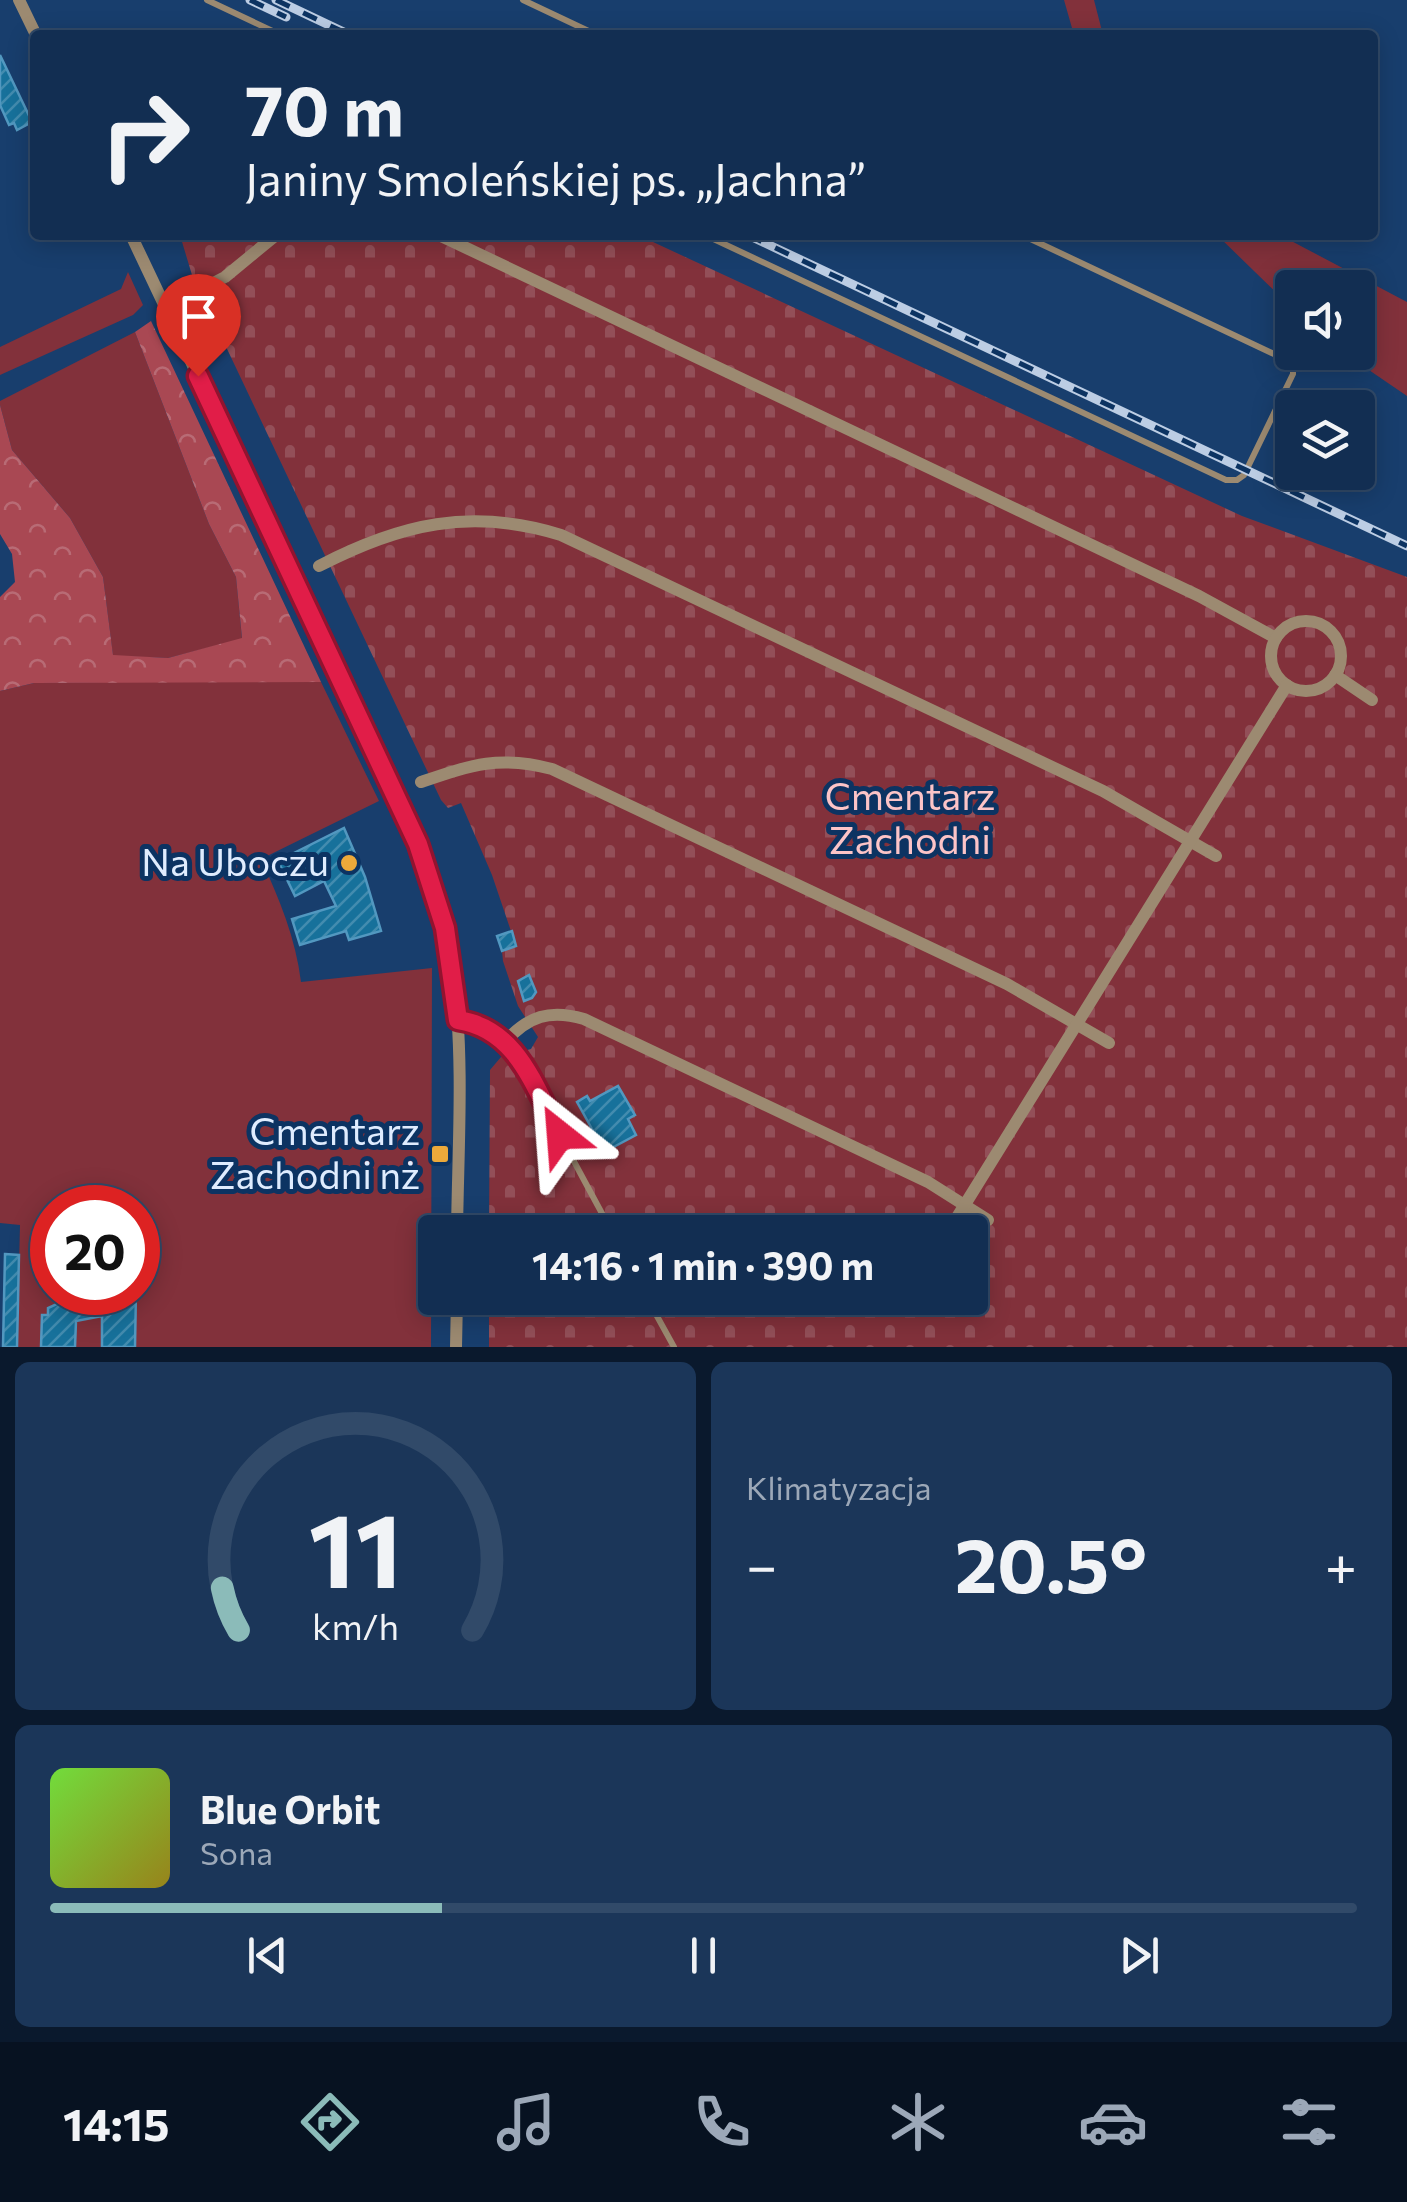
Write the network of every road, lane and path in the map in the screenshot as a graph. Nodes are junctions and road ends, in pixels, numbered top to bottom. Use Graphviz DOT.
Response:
graph roads {
  1 [pos="19,0"];
  2 [pos="207,0"];
  3 [pos="522,0"];
  4 [pos="34,30"];
  5 [pos="271,30"];
  6 [pos="586,30"];
  7 [pos="132,240"];
  8 [pos="270,240"];
  9 [pos="450,240"];
  10 [pos="716,240"];
  11 [pos="1033,240"];
  12 [pos="165,308"];
  13 [pos="319,566"];
  14 [pos="1276,638"];
  15 [pos="1334,675"];
  16 [pos="1287,685"];
  17 [pos="1372,700"];
  18 [pos="422,782"];
  19 [pos="1190,840"];
  20 [pos="1216,856"];
  21 [pos="458,1020"];
  22 [pos="1077,1023"];
  23 [pos="506,1042"];
  24 [pos="1109,1042"];
  25 [pos="965,1204"];
  26 [pos="458,1215"];
  27 [pos="603,1215"];
  28 [pos="958,1215"];
  29 [pos="981,1215"];
  30 [pos="457,1315"];
  31 [pos="656,1315"];
  32 [pos="456,1347"];
  33 [pos="674,1347"];
  1 -- 4 [label="street"];
  2 -- 5 [label="lane"];
  3 -- 6 [label="lane"];
  7 -- 12 [label="street"];
  8 -- 12 [label="street"];
  9 -- 14 [label="street"];
  10 -- 11 [label="lane"];
  12 -- 21 [label="street"];
  13 -- 19 [label="street"];
  14 -- 15 [label="street"];
  14 -- 16 [label="street"];
  15 -- 16 [label="street"];
  15 -- 17 [label="street"];
  16 -- 19 [label="street"];
  18 -- 22 [label="street"];
  19 -- 20 [label="street"];
  19 -- 22 [label="street"];
  21 -- 23 [label="lane"];
  21 -- 26 [label="street"];
  22 -- 24 [label="street"];
  22 -- 25 [label="street"];
  23 -- 25 [label="street"];
  23 -- 27 [label="lane"];
  25 -- 28 [label="street"];
  25 -- 29 [label="street"];
  30 -- 32 [label="street"];
  31 -- 33 [label="lane"];
}
